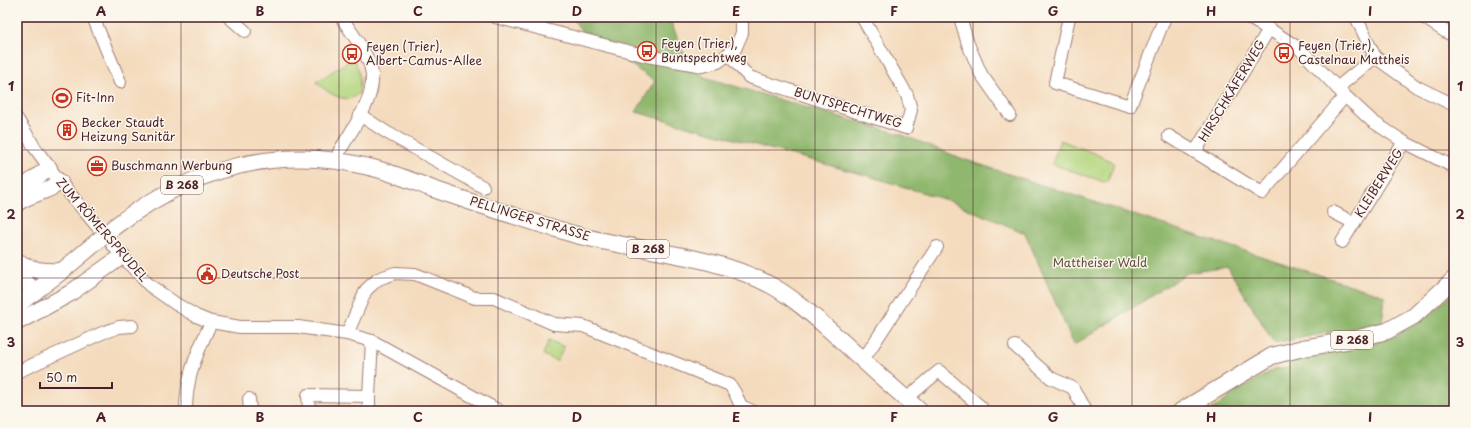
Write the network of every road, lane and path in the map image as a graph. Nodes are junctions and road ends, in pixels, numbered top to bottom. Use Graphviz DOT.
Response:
graph roads {
  1 [pos="93,17"];
  2 [pos="229,17"];
  3 [pos="341,17"];
  4 [pos="495,17"];
  5 [pos="742,17"];
  6 [pos="862,17"];
  7 [pos="960,17"];
  8 [pos="1070,17"];
  9 [pos="1165,17"];
  10 [pos="1247,17"];
  11 [pos="1356,17"];
  12 [pos="1423,17"];
  13 [pos="528,21"];
  14 [pos="1269,29"];
  15 [pos="245,31"];
  16 [pos="1454,36"];
  17 [pos="728,54"];
  18 [pos="1375,57"];
  19 [pos="120,82"];
  20 [pos="1341,92"];
  21 [pos="1454,105"];
  22 [pos="360,115"];
  23 [pos="1010,115"];
  24 [pos="17,119"];
  25 [pos="1169,136"];
  26 [pos="1404,142"];
  27 [pos="1195,152"];
  28 [pos="337,161"];
  29 [pos="1454,167"];
  30 [pos="49,168"];
  31 [pos="60,182"];
  32 [pos="483,187"];
  33 [pos="17,192"];
  34 [pos="17,203"];
  35 [pos="1333,212"];
  36 [pos="1354,223"];
  37 [pos="1342,242"];
  38 [pos="937,247"];
  39 [pos="122,256"];
  40 [pos="17,261"];
  41 [pos="62,271"];
  42 [pos="17,273"];
  43 [pos="1454,279"];
  44 [pos="35,292"];
  45 [pos="17,305"];
  46 [pos="17,322"];
  47 [pos="211,322"];
  48 [pos="132,326"];
  49 [pos="347,334"];
  50 [pos="372,341"];
  51 [pos="1015,346"];
  52 [pos="863,360"];
  53 [pos="17,372"];
  54 [pos="369,396"];
  55 [pos="249,399"];
  56 [pos="906,399"];
  57 [pos="981,407"];
  58 [pos="186,411"];
  59 [pos="250,411"];
  60 [pos="309,411"];
  61 [pos="369,411"];
  62 [pos="499,411"];
  63 [pos="752,411"];
  64 [pos="920,411"];
  65 [pos="1085,411"];
  66 [pos="1181,411"];
  1 -- 19 [label="street"];
  2 -- 15 [label="street"];
  3 -- 22 [label="street"];
  4 -- 13 [label="street"];
  5 -- 17 [label="street"];
  6 -- 17 [label="street, BUNTSPECHTWEG"];
  7 -- 23 [label="street"];
  8 -- 9 [label="street"];
  10 -- 14 [label="street"];
  11 -- 18 [label="street"];
  12 -- 16 [label="street"];
  13 -- 17 [label="street"];
  14 -- 20 [label="street"];
  14 -- 27 [label="street, HIRSCHKÄFERWEG"];
  18 -- 20 [label="street"];
  18 -- 21 [label="street"];
  20 -- 26 [label="street"];
  20 -- 27 [label="street, HIRSCHKÄFERWEG"];
  22 -- 28 [label="street"];
  22 -- 32 [label="street, PELLINGER STRASSE"];
  24 -- 30 [label="street, ZUM RÖMERSPRUDEL"];
  25 -- 27 [label="street, HIRSCHKÄFERWEG"];
  26 -- 29 [label="street"];
  26 -- 36 [label="street, KLEIBERWEG"];
  28 -- 41 [label="main road, B 268, bridge"];
  28 -- 52 [label="main road, PELLINGER STRASSE / B 268"];
  30 -- 31 [label="street, ZUM RÖMERSPRUDEL"];
  30 -- 33 [label="main road"];
  31 -- 34 [label="main road"];
  31 -- 39 [label="street, ZUM RÖMERSPRUDEL"];
  35 -- 36 [label="street, KLEIBERWEG"];
  36 -- 37 [label="street, KLEIBERWEG"];
  38 -- 52 [label="street"];
  39 -- 46 [label="main road"];
  39 -- 47 [label="street, ZUM RÖMERSPRUDEL"];
  40 -- 41 [label="main road"];
  41 -- 44 [label="main road, B 268"];
  42 -- 44 [label="main road"];
  43 -- 66 [label="main road, B 268"];
  44 -- 45 [label="main road, B 268"];
  47 -- 49 [label="street, ZUM RÖMERSPRUDEL"];
  47 -- 58 [label="street"];
  48 -- 53 [label="street"];
  49 -- 50 [label="street, ZUM RÖMERSPRUDEL"];
  49 -- 63 [label="street"];
  50 -- 54 [label="street"];
  50 -- 62 [label="street, ZUM RÖMERSPRUDEL"];
  51 -- 65 [label="street"];
  52 -- 56 [label="main road, PELLINGER STRASSE / B 268"];
  54 -- 60 [label="street"];
  54 -- 61 [label="street"];
  55 -- 59 [label="street"];
  56 -- 57 [label="street"];
  56 -- 64 [label="main road, PELLINGER STRASSE / B 268"];
}
